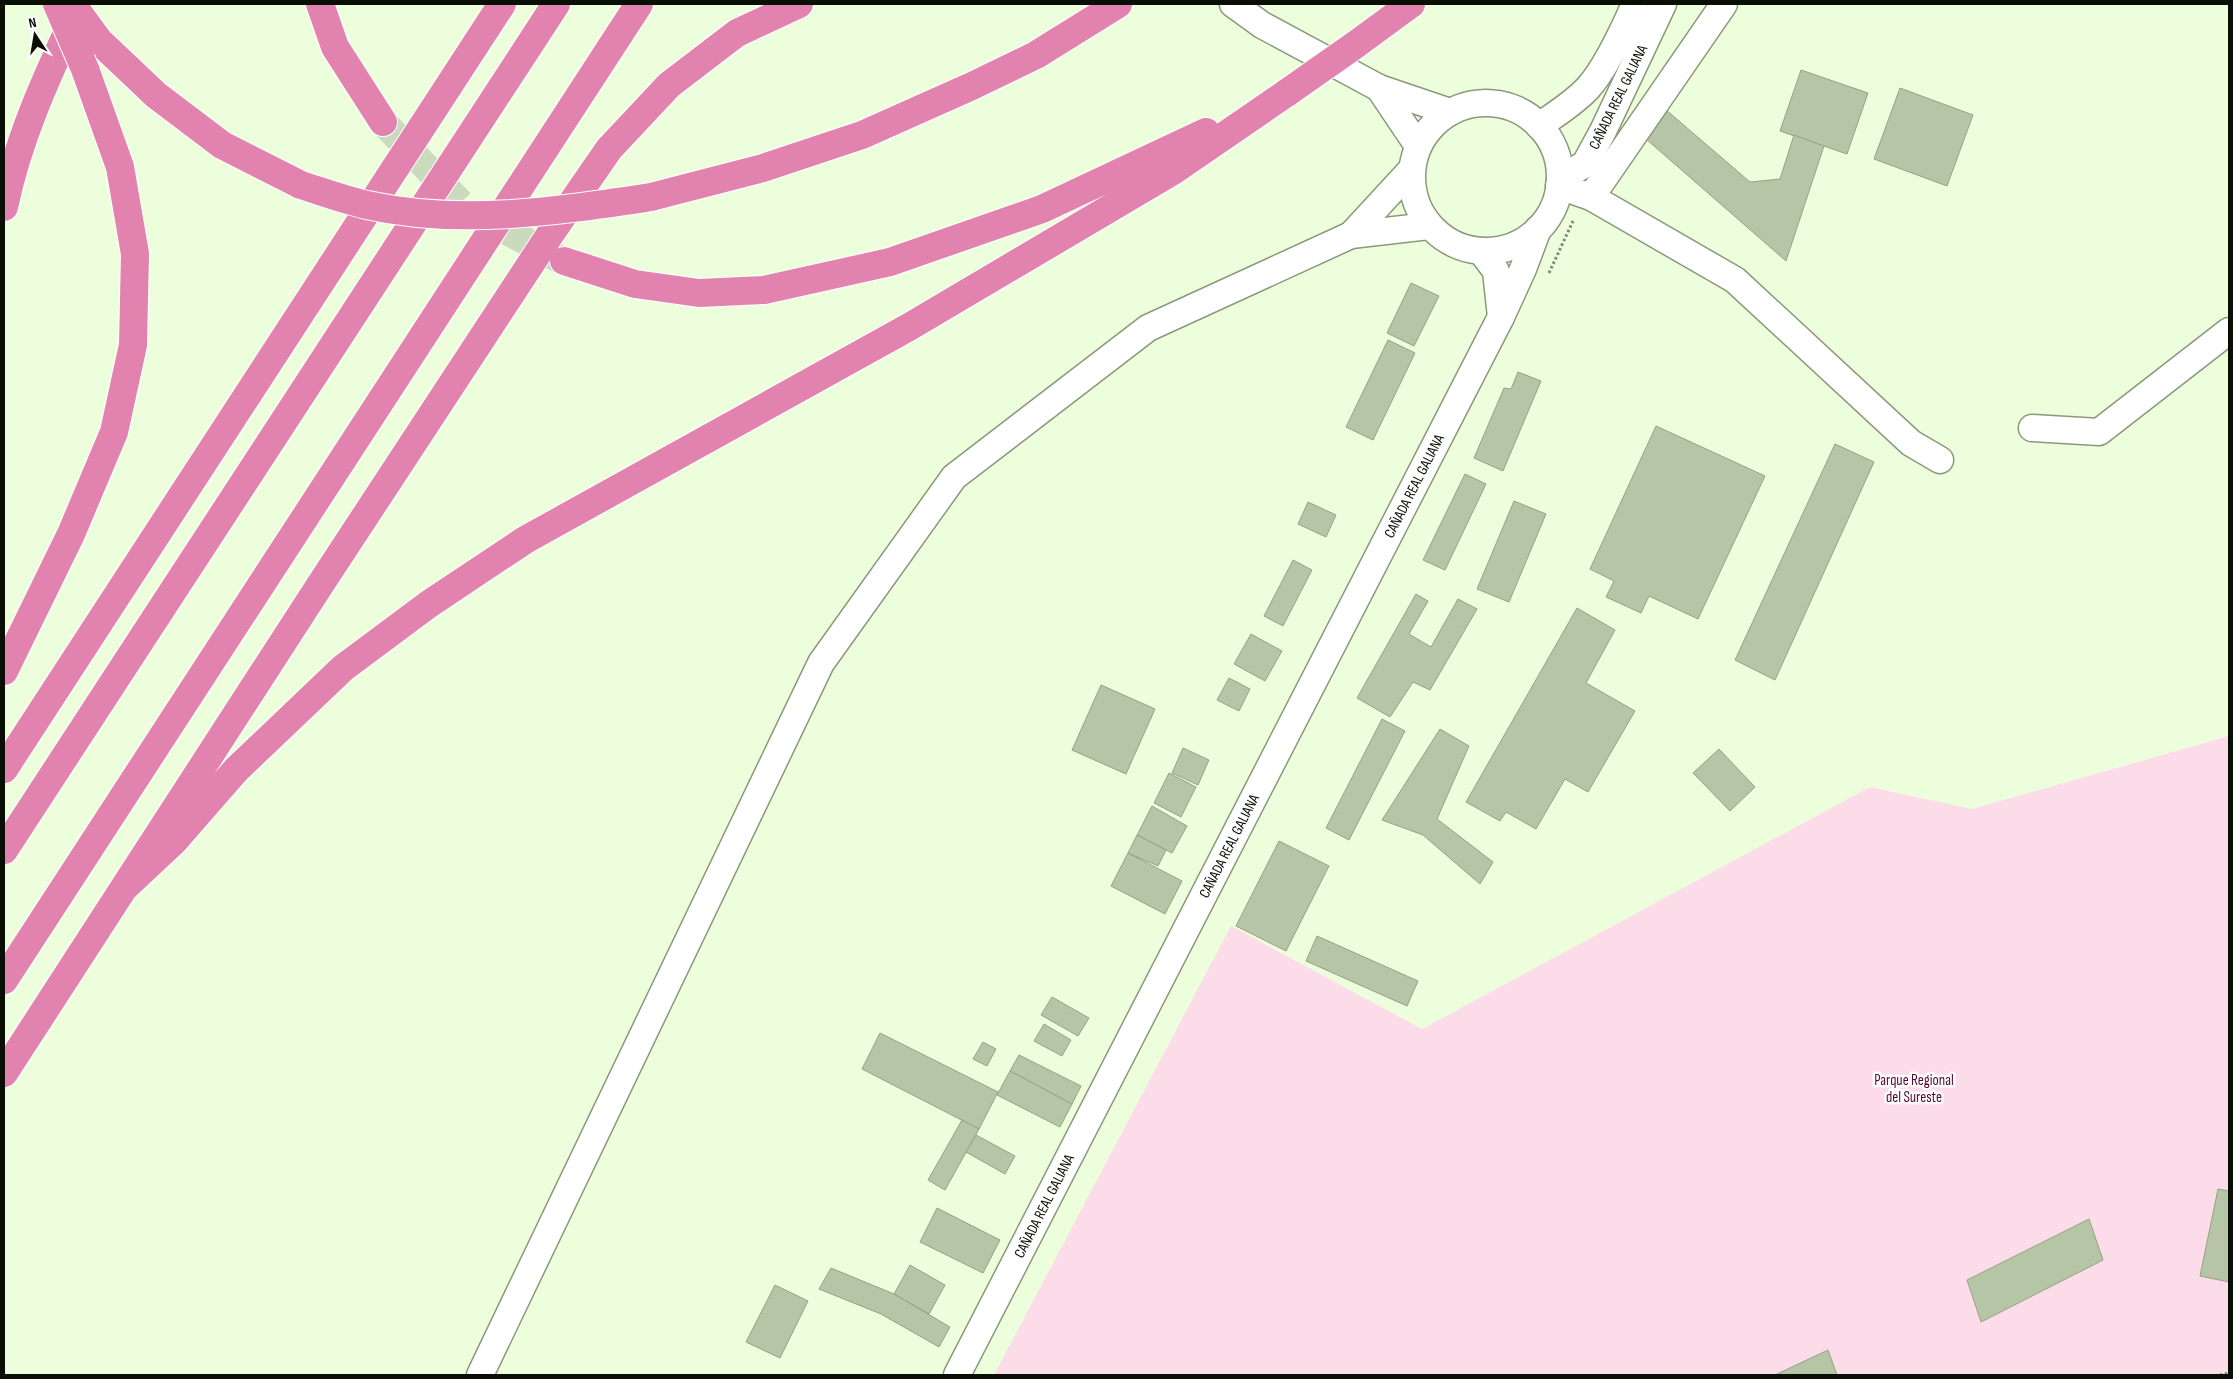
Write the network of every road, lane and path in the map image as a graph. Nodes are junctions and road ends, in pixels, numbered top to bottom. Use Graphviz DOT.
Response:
graph roads {
  1 [pos="57,4"];
  2 [pos="72,4"];
  3 [pos="81,4"];
  4 [pos="320,4"];
  5 [pos="502,4"];
  6 [pos="556,4"];
  7 [pos="639,4"];
  8 [pos="799,4"];
  9 [pos="1118,4"];
  10 [pos="1233,4"];
  11 [pos="1411,4"];
  12 [pos="1635,4"];
  13 [pos="1663,4"];
  14 [pos="1724,4"];
  15 [pos="1379,88"];
  16 [pos="1288,92"];
  17 [pos="1450,112"];
  18 [pos="383,122"];
  19 [pos="1539,126"];
  20 [pos="1415,158"];
  21 [pos="1559,183"];
  22 [pos="1591,197"];
  23 [pos="4,207"];
  24 [pos="1429,226"];
  25 [pos="1538,230"];
  26 [pos="1350,235"];
  27 [pos="1481,251"];
  28 [pos="564,261"];
  29 [pos="1501,317"];
  30 [pos="2229,331"];
  31 [pos="2032,428"];
  32 [pos="1940,460"];
  33 [pos="4,671"];
  34 [pos="4,769"];
  35 [pos="4,850"];
  36 [pos="126,886"];
  37 [pos="4,980"];
  38 [pos="4,1073"];
  39 [pos="2229,1373"];
  40 [pos="480,1375"];
  41 [pos="957,1375"];
  42 [pos="2220,1375"];
  1 -- 33 [label="highway, bridge"];
  2 -- 9 [label="highway, bridge"];
  3 -- 23 [label="highway"];
  4 -- 18 [label="highway"];
  5 -- 34 [label="highway"];
  6 -- 35 [label="highway"];
  7 -- 37 [label="highway"];
  8 -- 36 [label="highway"];
  10 -- 15 [label="street"];
  11 -- 16 [label="highway, bridge"];
  12 -- 19 [label="street, CAÑADA REAL GALIANA"];
  13 -- 21 [label="street, CAÑADA REAL GALIANA"];
  14 -- 22 [label="street"];
  15 -- 17 [label="street"];
  15 -- 20 [label="street"];
  16 -- 28 [label="highway"];
  16 -- 36 [label="highway"];
  17 -- 19 [label="street"];
  17 -- 20 [label="street"];
  19 -- 21 [label="street"];
  20 -- 24 [label="street"];
  20 -- 26 [label="street"];
  21 -- 22 [label="street"];
  21 -- 25 [label="street"];
  22 -- 32 [label="street"];
  24 -- 26 [label="street"];
  24 -- 27 [label="street"];
  25 -- 27 [label="street"];
  25 -- 29 [label="street, CAÑADA REAL GALIANA"];
  26 -- 40 [label="street"];
  27 -- 29 [label="street"];
  29 -- 41 [label="street, CAÑADA REAL GALIANA"];
  30 -- 31 [label="street"];
  36 -- 38 [label="highway"];
  39 -- 42 [label="path"];
}
